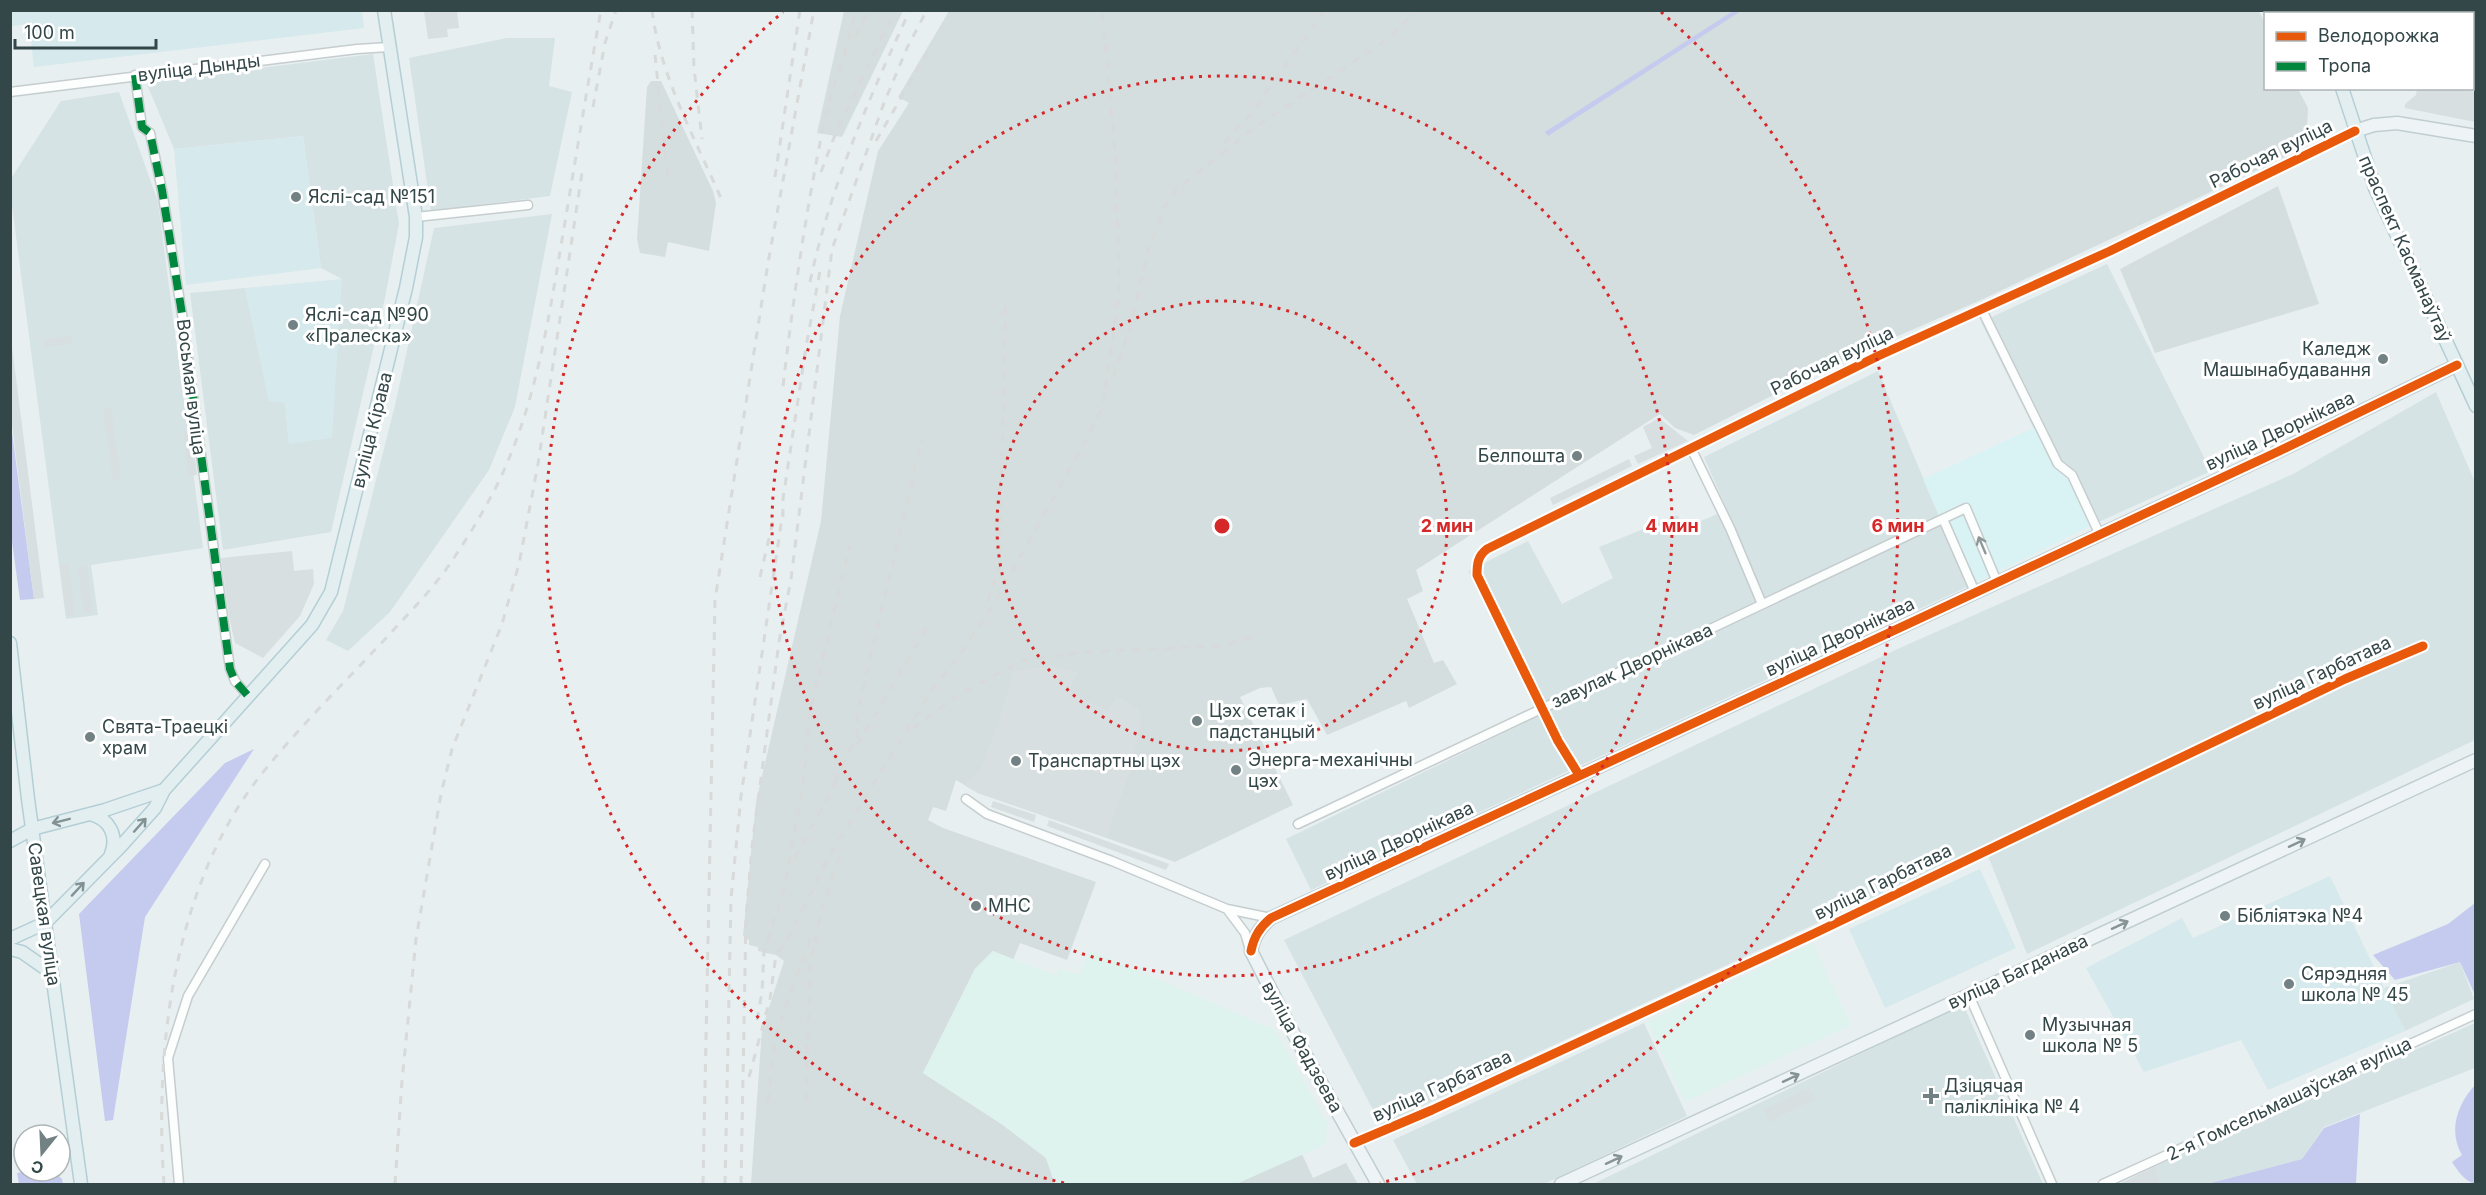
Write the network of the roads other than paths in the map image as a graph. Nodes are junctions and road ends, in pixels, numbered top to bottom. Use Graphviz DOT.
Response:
graph roads {
  1 [pos="384,10"];
  2 [pos="389,47"];
  3 [pos="135,75"];
  4 [pos="2343,90"];
  5 [pos="10,92"];
  6 [pos="2355,131"];
  7 [pos="2475,136"];
  8 [pos="528,205"];
  9 [pos="416,217"];
  10 [pos="1982,310"];
  11 [pos="2457,365"];
  12 [pos="2475,406"];
  13 [pos="1691,448"];
  14 [pos="1943,519"];
  15 [pos="2099,533"];
  16 [pos="1997,582"];
  17 [pos="1974,592"];
  18 [pos="1762,604"];
  19 [pos="10,643"];
  20 [pos="2423,646"];
  21 [pos="249,697"];
  22 [pos="1542,708"];
  23 [pos="2475,760"];
  24 [pos="1579,775"];
  25 [pos="164,790"];
  26 [pos="966,799"];
  27 [pos="90,814"];
  28 [pos="1298,824"];
  29 [pos="32,829"];
  30 [pos="10,842"];
  31 [pos="111,854"];
  32 [pos="265,864"];
  33 [pos="1227,909"];
  34 [pos="1271,918"];
  35 [pos="45,923"];
  36 [pos="10,939"];
  37 [pos="10,949"];
  38 [pos="1251,951"];
  39 [pos="52,973"];
  40 [pos="1969,995"];
  41 [pos="2475,1014"];
  42 [pos="1354,1143"];
  43 [pos="79,1181"];
  44 [pos="179,1185"];
  45 [pos="1378,1185"];
  46 [pos="1561,1185"];
  47 [pos="2052,1185"];
  48 [pos="2103,1185"];
  1 -- 2 [label="main road, вуліца Кірава"];
  2 -- 3 [label="street, вуліца Дынды"];
  2 -- 9 [label="main road, вуліца Кірава"];
  3 -- 5 [label="street, вуліца Дынды"];
  3 -- 21 [label="street, Восьмая вуліца"];
  4 -- 6 [label="main road, праспект Касманаўтаў"];
  6 -- 7 [label="street"];
  6 -- 10 [label="street, Рабочая вуліца"];
  6 -- 11 [label="main road, праспект Касманаўтаў"];
  8 -- 9 [label="street"];
  9 -- 21 [label="main road, вуліца Кірава"];
  10 -- 13 [label="street, Рабочая вуліца"];
  10 -- 15 [label="street"];
  11 -- 12 [label="main road, праспект Касманаўтаў"];
  11 -- 15 [label="street, вуліца Дворнікава"];
  13 -- 18 [label="street"];
  13 -- 22 [label="street, Рабочая вуліца"];
  16 -- 14 [label="street, завулак Дворнікава, one-way"];
  14 -- 17 [label="street"];
  14 -- 18 [label="street, завулак Дворнікава"];
  15 -- 16 [label="street, вуліца Дворнікава"];
  16 -- 17 [label="street, вуліца Дворнікава"];
  17 -- 24 [label="street, вуліца Дворнікава"];
  18 -- 22 [label="street, завулак Дворнікава"];
  19 -- 29 [label="main road, Савецкая вуліца"];
  20 -- 42 [label="street, вуліца Гарбатава"];
  21 -- 25 [label="main road, вуліца Кірава"];
  22 -- 24 [label="street"];
  22 -- 28 [label="street, завулак Дворнікава"];
  40 -- 23 [label="street, вуліца Багданава, one-way"];
  24 -- 34 [label="street, вуліца Дворнікава"];
  25 -- 27 [label="main road, вуліца Кірава"];
  31 -- 25 [label="main road, вуліца Кірава, one-way"];
  26 -- 33 [label="street"];
  27 -- 29 [label="main road, вуліца Кірава, one-way"];
  27 -- 31 [label="main road"];
  29 -- 30 [label="main road, вуліца Кірава"];
  29 -- 35 [label="main road, Савецкая вуліца"];
  35 -- 31 [label="main road, вуліца Кірава, one-way"];
  32 -- 44 [label="street"];
  33 -- 34 [label="street"];
  33 -- 38 [label="street, вуліца Фадзеева"];
  34 -- 38 [label="street, вуліца Дворнікава"];
  35 -- 36 [label="main road"];
  35 -- 39 [label="main road, Савецкая вуліца"];
  37 -- 39 [label="main road"];
  38 -- 42 [label="street, вуліца Фадзеева"];
  39 -- 43 [label="main road, Савецкая вуліца"];
  46 -- 40 [label="street, вуліца Багданава, one-way"];
  40 -- 47 [label="street"];
  41 -- 48 [label="street, 2-я Гомсельмашаўская вуліца"];
  42 -- 45 [label="street, вуліца Фадзеева"];
}
